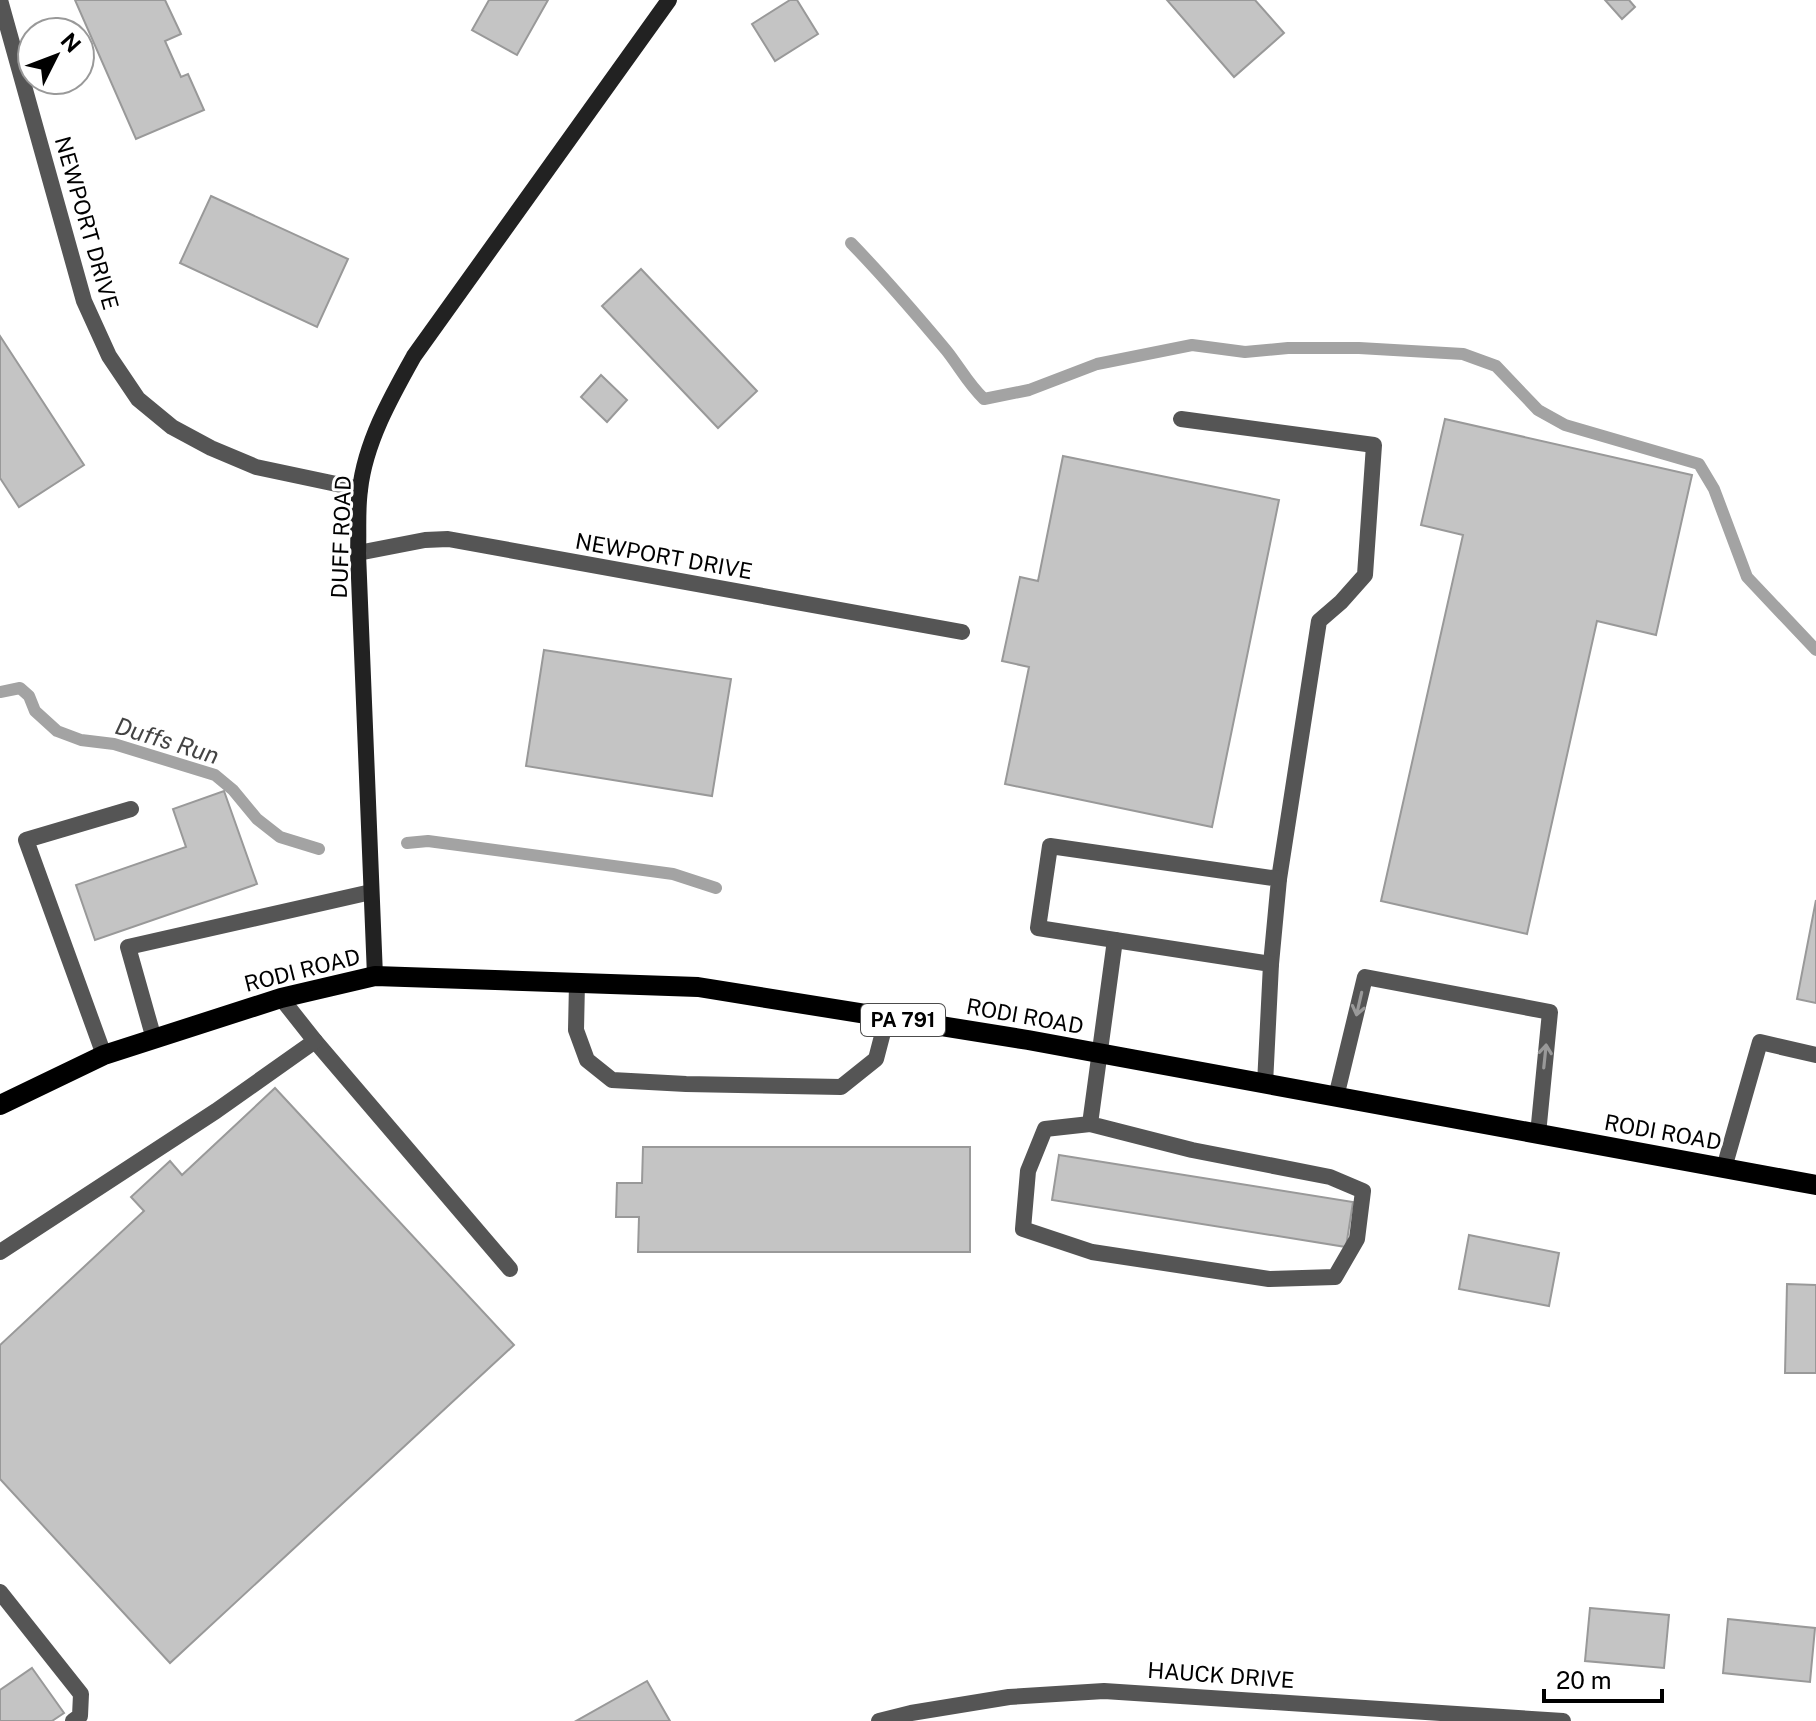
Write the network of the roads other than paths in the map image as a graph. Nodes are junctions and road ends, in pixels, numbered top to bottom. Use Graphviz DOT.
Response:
graph roads {
  1 [pos="0,0"];
  2 [pos="669,0"];
  3 [pos="1181,419"];
  4 [pos="360,489"];
  5 [pos="358,553"];
  6 [pos="962,632"];
  7 [pos="131,809"];
  8 [pos="1279,879"];
  9 [pos="371,892"];
  10 [pos="1115,940"];
  11 [pos="1271,964"];
  12 [pos="375,976"];
  13 [pos="577,983"];
  14 [pos="281,998"];
  15 [pos="887,1017"];
  16 [pos="154,1039"];
  17 [pos="315,1041"];
  18 [pos="1100,1054"];
  19 [pos="104,1055"];
  20 [pos="1816,1055"];
  21 [pos="1265,1084"];
  22 [pos="1336,1097"];
  23 [pos="0,1105"];
  24 [pos="1090,1124"];
  25 [pos="1538,1134"];
  26 [pos="1724,1168"];
  27 [pos="1816,1185"];
  28 [pos="0,1252"];
  29 [pos="510,1269"];
  30 [pos="0,1592"];
  31 [pos="73,1721"];
  32 [pos="879,1721"];
  33 [pos="1563,1721"];
  1 -- 4 [label="street, NEWPORT DRIVE"];
  2 -- 4 [label="street, DUFF ROAD"];
  3 -- 8 [label="street"];
  4 -- 5 [label="street, DUFF ROAD"];
  5 -- 6 [label="street, NEWPORT DRIVE"];
  5 -- 9 [label="street, DUFF ROAD"];
  7 -- 19 [label="street"];
  8 -- 10 [label="street"];
  8 -- 11 [label="street"];
  9 -- 12 [label="street, DUFF ROAD"];
  9 -- 16 [label="street"];
  10 -- 11 [label="street"];
  10 -- 18 [label="street"];
  11 -- 21 [label="street"];
  12 -- 13 [label="main road, RODI ROAD / PA 791"];
  12 -- 14 [label="main road, RODI ROAD / PA 791"];
  13 -- 15 [label="main road, RODI ROAD / PA 791"];
  13 -- 15 [label="street"];
  14 -- 16 [label="main road, RODI ROAD / PA 791"];
  14 -- 17 [label="street"];
  15 -- 18 [label="main road, RODI ROAD / PA 791"];
  16 -- 19 [label="main road, RODI ROAD / PA 791"];
  17 -- 28 [label="street"];
  17 -- 29 [label="street"];
  18 -- 21 [label="main road, RODI ROAD / PA 791"];
  18 -- 24 [label="street"];
  19 -- 23 [label="main road, RODI ROAD / PA 791"];
  20 -- 26 [label="street"];
  21 -- 22 [label="main road, RODI ROAD / PA 791"];
  22 -- 25 [label="main road, RODI ROAD / PA 791"];
  25 -- 22 [label="street, one-way"];
  24 -- 24 [label="street"];
  25 -- 26 [label="main road, RODI ROAD / PA 791"];
  26 -- 27 [label="main road, RODI ROAD / PA 791"];
  30 -- 31 [label="street"];
  32 -- 33 [label="street, HAUCK DRIVE"];
}
